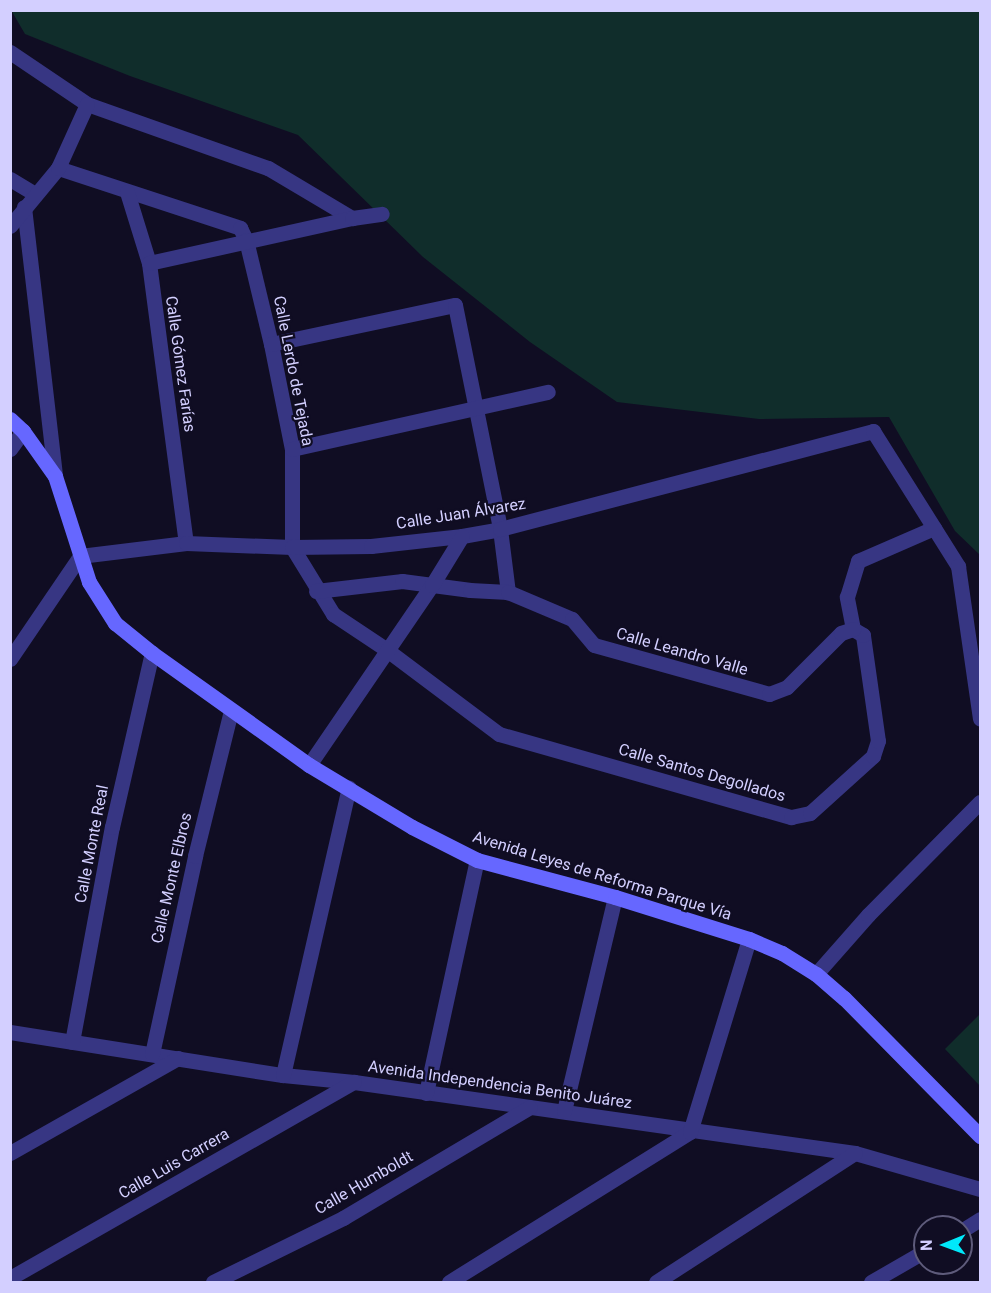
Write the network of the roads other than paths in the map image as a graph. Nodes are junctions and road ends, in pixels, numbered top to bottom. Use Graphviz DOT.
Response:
graph roads {
  1 [pos="10,52"];
  2 [pos="87,104"];
  3 [pos="57,168"];
  4 [pos="10,179"];
  5 [pos="127,192"];
  6 [pos="35,194"];
  7 [pos="24,207"];
  8 [pos="382,214"];
  9 [pos="352,218"];
  10 [pos="10,226"];
  11 [pos="246,240"];
  12 [pos="149,263"];
  13 [pos="271,344"];
  14 [pos="548,392"];
  15 [pos="475,408"];
  16 [pos="10,419"];
  17 [pos="23,431"];
  18 [pos="10,448"];
  19 [pos="292,449"];
  20 [pos="55,476"];
  21 [pos="934,528"];
  22 [pos="500,529"];
  23 [pos="462,536"];
  24 [pos="186,543"];
  25 [pos="292,547"];
  26 [pos="80,556"];
  27 [pos="432,585"];
  28 [pos="316,591"];
  29 [pos="508,592"];
  30 [pos="973,613"];
  31 [pos="853,629"];
  32 [pos="387,650"];
  33 [pos="152,653"];
  34 [pos="10,659"];
  35 [pos="231,711"];
  36 [pos="981,718"];
  37 [pos="309,765"];
  38 [pos="349,787"];
  39 [pos="981,802"];
  40 [pos="477,860"];
  41 [pos="615,897"];
  42 [pos="749,939"];
  43 [pos="816,974"];
  44 [pos="11,1036"];
  45 [pos="72,1042"];
  46 [pos="152,1054"];
  47 [pos="178,1058"];
  48 [pos="283,1075"];
  49 [pos="354,1082"];
  50 [pos="426,1093"];
  51 [pos="530,1107"];
  52 [pos="564,1111"];
  53 [pos="690,1132"];
  54 [pos="981,1136"];
  55 [pos="10,1153"];
  56 [pos="855,1153"];
  57 [pos="981,1189"];
  58 [pos="913,1258"];
  59 [pos="10,1278"];
  60 [pos="213,1282"];
  61 [pos="449,1282"];
  62 [pos="656,1282"];
  63 [pos="871,1282"];
  1 -- 2 [label="street"];
  2 -- 3 [label="street"];
  2 -- 9 [label="street"];
  3 -- 5 [label="street"];
  3 -- 6 [label="street"];
  4 -- 6 [label="street"];
  5 -- 11 [label="street"];
  5 -- 12 [label="street, Calle Gómez Farías"];
  6 -- 7 [label="street"];
  7 -- 10 [label="street"];
  7 -- 20 [label="street"];
  8 -- 9 [label="street"];
  9 -- 11 [label="street"];
  11 -- 12 [label="street"];
  11 -- 13 [label="street, Calle Lerdo de Tejada"];
  12 -- 24 [label="street, Calle Gómez Farías"];
  13 -- 15 [label="street"];
  13 -- 19 [label="street, Calle Lerdo de Tejada"];
  14 -- 15 [label="street"];
  15 -- 19 [label="street"];
  15 -- 22 [label="street"];
  16 -- 17 [label="street, Avenida Leyes de Reforma Parque Vía"];
  17 -- 18 [label="street"];
  17 -- 20 [label="street, Avenida Leyes de Reforma Parque Vía"];
  19 -- 25 [label="street, Calle Lerdo de Tejada"];
  20 -- 26 [label="street, Avenida Leyes de Reforma Parque Vía"];
  21 -- 22 [label="street, Calle Juan Álvarez"];
  21 -- 30 [label="street"];
  21 -- 31 [label="street, Calle Santos Degollados"];
  22 -- 23 [label="street, Calle Juan Álvarez"];
  22 -- 29 [label="street"];
  23 -- 25 [label="street, Calle Juan Álvarez"];
  23 -- 27 [label="street"];
  24 -- 25 [label="street, Calle Juan Álvarez"];
  24 -- 26 [label="street, Calle Juan Álvarez"];
  25 -- 28 [label="street, Calle Santos Degollados"];
  26 -- 33 [label="street, Avenida Leyes de Reforma Parque Vía"];
  26 -- 34 [label="street"];
  27 -- 28 [label="street, Calle Leandro Valle"];
  27 -- 29 [label="street, Calle Leandro Valle"];
  27 -- 32 [label="street"];
  28 -- 32 [label="street, Calle Santos Degollados"];
  29 -- 31 [label="street, Calle Leandro Valle"];
  30 -- 36 [label="street"];
  31 -- 32 [label="street, Calle Santos Degollados"];
  32 -- 37 [label="street"];
  33 -- 35 [label="street, Avenida Leyes de Reforma Parque Vía"];
  33 -- 45 [label="street, Calle Monte Real"];
  35 -- 37 [label="street, Avenida Leyes de Reforma Parque Vía"];
  35 -- 46 [label="street, Calle Monte Elbros"];
  37 -- 38 [label="street, Avenida Leyes de Reforma Parque Vía"];
  38 -- 40 [label="street, Avenida Leyes de Reforma Parque Vía"];
  38 -- 48 [label="street"];
  39 -- 43 [label="street"];
  40 -- 41 [label="street, Avenida Leyes de Reforma Parque Vía"];
  40 -- 50 [label="street"];
  41 -- 42 [label="street, Avenida Leyes de Reforma Parque Vía"];
  41 -- 52 [label="street"];
  42 -- 43 [label="street, Avenida Leyes de Reforma Parque Vía"];
  42 -- 53 [label="street"];
  43 -- 54 [label="street, Avenida Leyes de Reforma Parque Vía"];
  44 -- 45 [label="street, Avenida Independencia Benito Juárez"];
  45 -- 46 [label="street, Avenida Independencia Benito Juárez"];
  46 -- 47 [label="street, Avenida Independencia Benito Juárez"];
  47 -- 48 [label="street, Avenida Independencia Benito Juárez"];
  47 -- 55 [label="street"];
  48 -- 49 [label="street, Avenida Independencia Benito Juárez"];
  49 -- 50 [label="street, Avenida Independencia Benito Juárez"];
  49 -- 59 [label="street, Calle Luis Carrera"];
  50 -- 51 [label="street, Avenida Independencia Benito Juárez"];
  51 -- 52 [label="street, Avenida Independencia Benito Juárez"];
  51 -- 60 [label="street, Calle Humboldt"];
  52 -- 53 [label="street, Avenida Independencia Benito Juárez"];
  53 -- 56 [label="street, Avenida Independencia Benito Juárez"];
  53 -- 61 [label="street"];
  56 -- 57 [label="street, Avenida Independencia Benito Juárez"];
  56 -- 62 [label="street"];
  58 -- 63 [label="street"];
}
